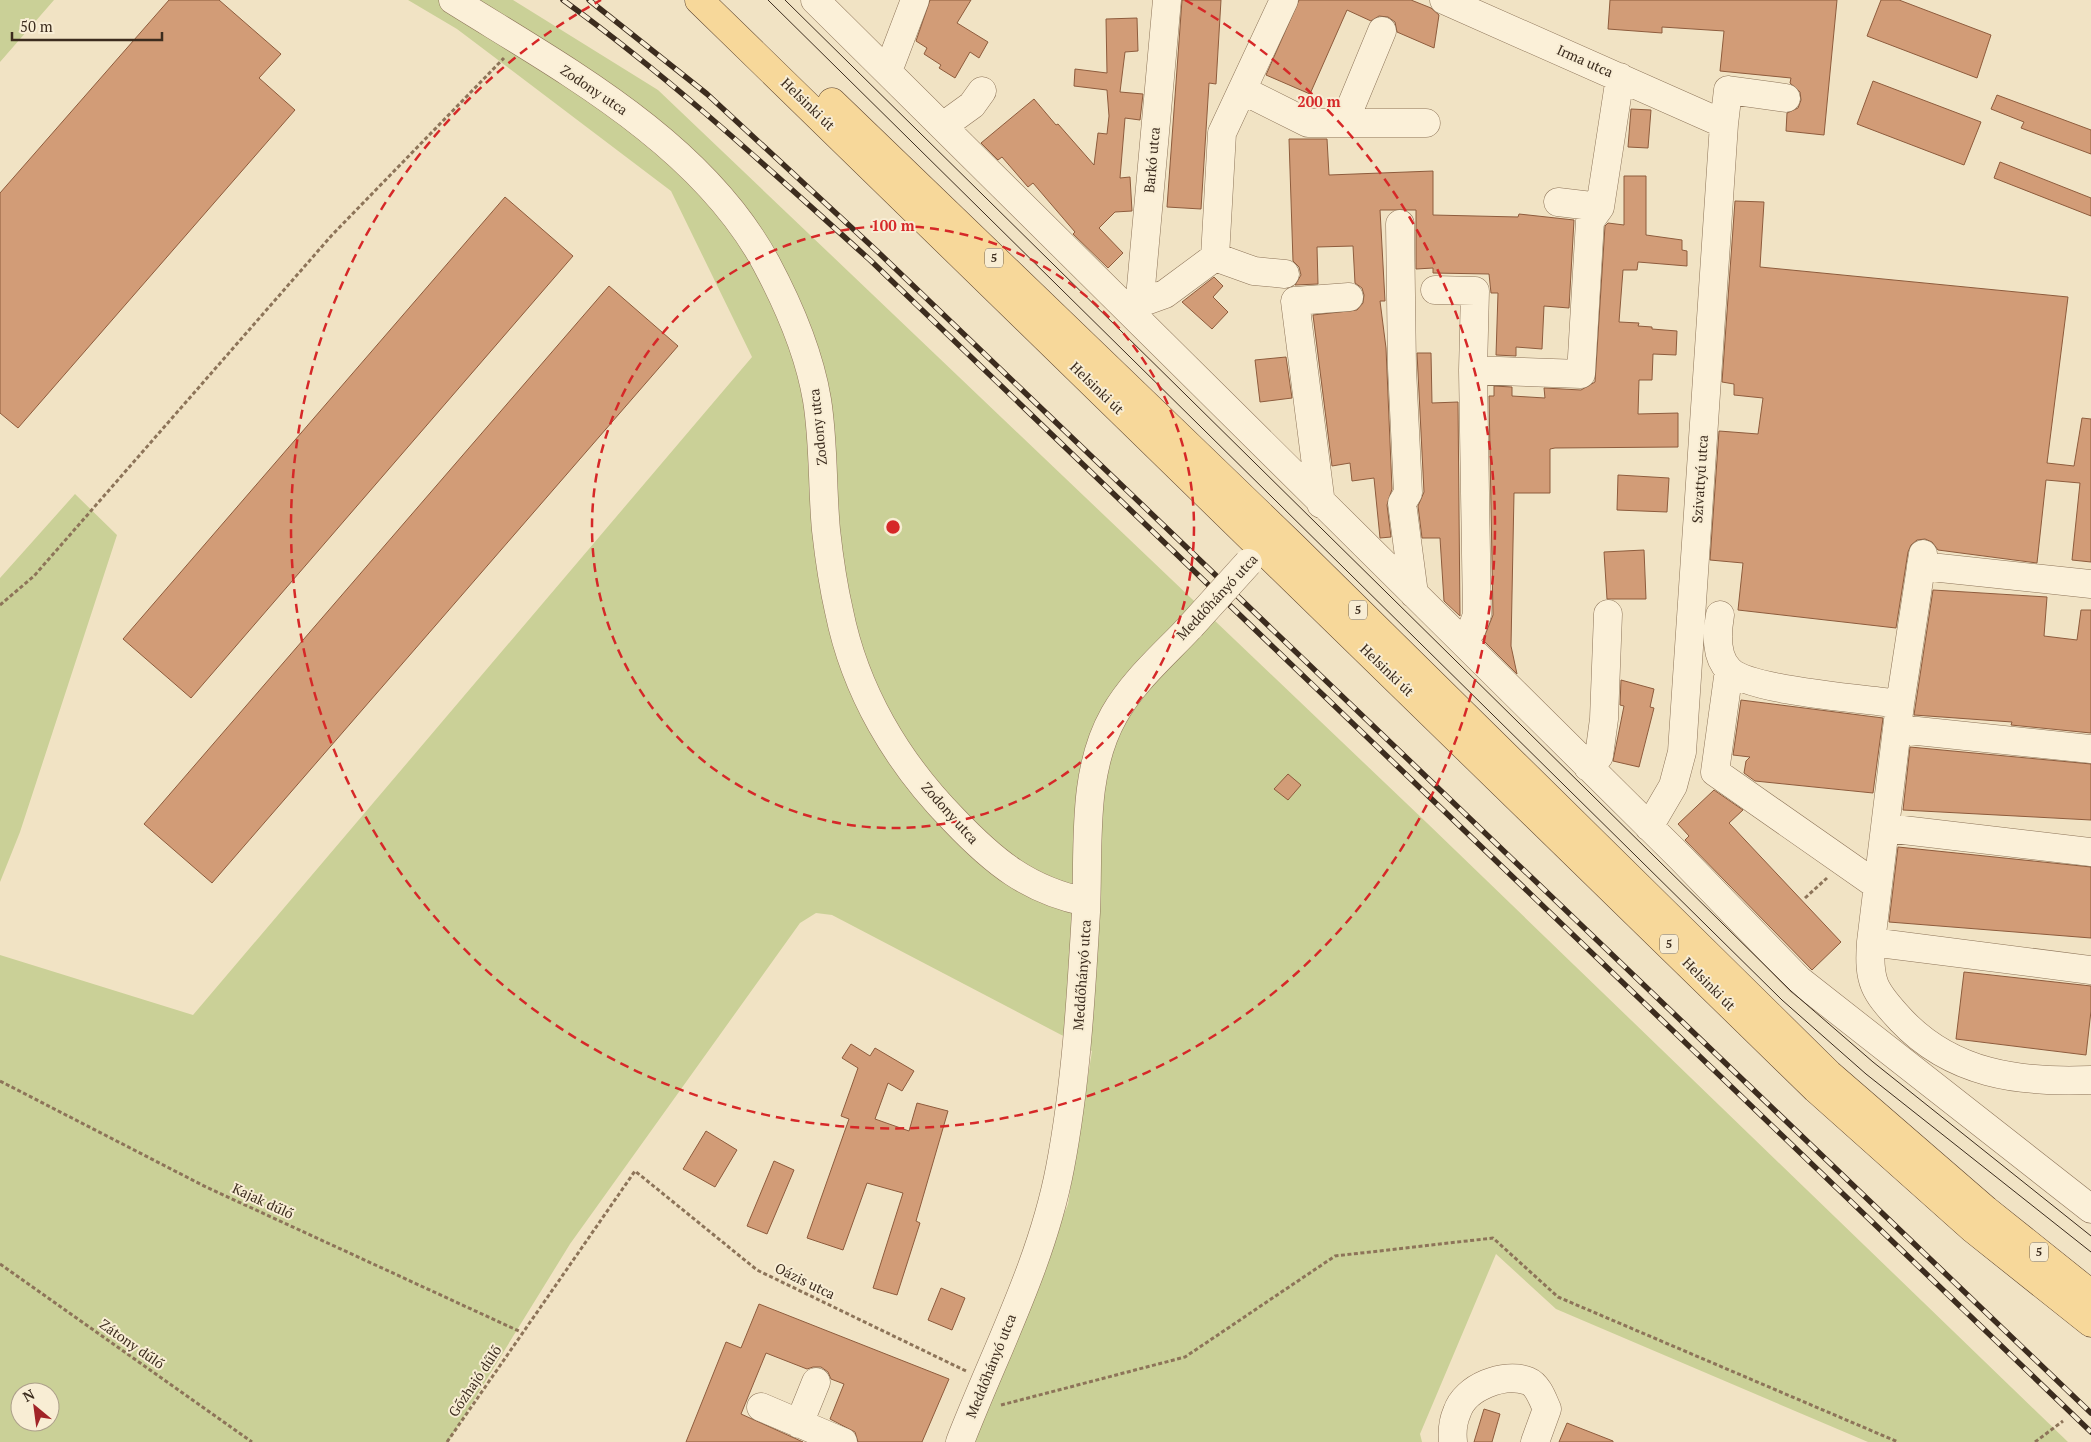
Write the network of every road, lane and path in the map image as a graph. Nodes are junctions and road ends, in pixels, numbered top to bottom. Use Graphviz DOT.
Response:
graph roads {
  1 [pos="453,0"];
  2 [pos="699,0"];
  3 [pos="727,0"];
  4 [pos="815,0"];
  5 [pos="914,0"];
  6 [pos="1166,0"];
  7 [pos="1284,0"];
  8 [pos="1444,0"];
  9 [pos="1382,31"];
  10 [pos="520,42"];
  11 [pos="888,71"];
  12 [pos="1620,77"];
  13 [pos="1242,90"];
  14 [pos="982,91"];
  15 [pos="1786,98"];
  16 [pos="1426,122"];
  17 [pos="1344,123"];
  18 [pos="1724,124"];
  19 [pos="943,126"];
  20 [pos="1558,202"];
  21 [pos="1600,207"];
  22 [pos="1400,224"];
  23 [pos="1215,257"];
  24 [pos="1285,274"];
  25 [pos="1435,290"];
  26 [pos="1349,297"];
  27 [pos="1139,311"];
  28 [pos="1473,370"];
  29 [pos="1321,504"];
  30 [pos="1262,516"];
  31 [pos="1294,547"];
  32 [pos="1255,556"];
  33 [pos="2091,584"];
  34 [pos="1414,594"];
  35 [pos="0,605"];
  36 [pos="1608,614"];
  37 [pos="1720,615"];
  38 [pos="1462,641"];
  39 [pos="1729,670"];
  40 [pos="1899,716"];
  41 [pos="2091,748"];
  42 [pos="1588,767"];
  43 [pos="1648,827"];
  44 [pos="1886,828"];
  45 [pos="2091,852"];
  46 [pos="1844,863"];
  47 [pos="1878,886"];
  48 [pos="1806,898"];
  49 [pos="1086,902"];
  50 [pos="1871,942"];
  51 [pos="2091,970"];
  52 [pos="2091,1080"];
  53 [pos="0,1081"];
  54 [pos="635,1171"];
  55 [pos="2091,1208"];
  56 [pos="0,1264"];
  57 [pos="2091,1294"];
  58 [pos="2091,1323"];
  59 [pos="521,1332"];
  60 [pos="984,1380"];
  61 [pos="816,1382"];
  62 [pos="761,1407"];
  63 [pos="971,1413"];
  64 [pos="2063,1422"];
  65 [pos="800,1424"];
  66 [pos="252,1442"];
  67 [pos="447,1442"];
  68 [pos="843,1442"];
  69 [pos="960,1442"];
  70 [pos="1454,1442"];
  71 [pos="1535,1442"];
  72 [pos="1898,1442"];
  73 [pos="2035,1442"];
  1 -- 10 [label="street, Zodony utca"];
  2 -- 32 [label="main road, Helsinki út / 5"];
  3 -- 30 [label="main road, Helsinki út / 5"];
  4 -- 11 [label="street"];
  5 -- 11 [label="street"];
  6 -- 27 [label="street, Barkó utca"];
  7 -- 13 [label="street"];
  8 -- 12 [label="street, Irma utca"];
  9 -- 17 [label="street"];
  10 -- 35 [label="path"];
  10 -- 49 [label="street, Zodony utca"];
  11 -- 19 [label="street"];
  12 -- 18 [label="street, Irma utca"];
  12 -- 21 [label="street"];
  13 -- 17 [label="street"];
  13 -- 23 [label="street"];
  14 -- 19 [label="street"];
  15 -- 18 [label="street, Szivattyú utca"];
  16 -- 17 [label="street"];
  18 -- 43 [label="street, Szivattyú utca"];
  19 -- 27 [label="street"];
  20 -- 21 [label="street"];
  21 -- 28 [label="street"];
  22 -- 34 [label="street"];
  23 -- 24 [label="street"];
  23 -- 27 [label="street"];
  25 -- 28 [label="street"];
  26 -- 29 [label="street"];
  27 -- 29 [label="street"];
  28 -- 38 [label="street"];
  29 -- 34 [label="street"];
  30 -- 31 [label="main road, Helsinki út / 5"];
  30 -- 32 [label="main road"];
  31 -- 32 [label="main road"];
  31 -- 57 [label="main road, Helsinki út / 5"];
  32 -- 49 [label="street, Meddőhányó utca, bridge"];
  32 -- 58 [label="main road, Helsinki út / 5"];
  33 -- 40 [label="street"];
  34 -- 38 [label="street"];
  36 -- 42 [label="street"];
  37 -- 39 [label="street"];
  38 -- 42 [label="street"];
  39 -- 40 [label="street"];
  39 -- 46 [label="street"];
  40 -- 41 [label="street"];
  40 -- 44 [label="street"];
  42 -- 43 [label="street"];
  43 -- 55 [label="street"];
  44 -- 45 [label="street"];
  44 -- 47 [label="street"];
  46 -- 47 [label="street"];
  46 -- 48 [label="path"];
  47 -- 50 [label="street"];
  49 -- 60 [label="street, Meddőhányó utca"];
  50 -- 51 [label="street"];
  50 -- 52 [label="street"];
  53 -- 59 [label="path, Kajak dűlő"];
  54 -- 59 [label="path, Gőzhajó dűlő"];
  54 -- 60 [label="path, Oázis utca"];
  56 -- 66 [label="path, Zátony dűlő"];
  59 -- 67 [label="path, Gőzhajó dűlő"];
  60 -- 63 [label="street, Meddőhányó utca"];
  61 -- 65 [label="street"];
  62 -- 65 [label="street"];
  63 -- 69 [label="street, Meddőhányó utca"];
  63 -- 72 [label="path"];
  64 -- 73 [label="path"];
  65 -- 68 [label="street"];
  70 -- 71 [label="street"];
}
